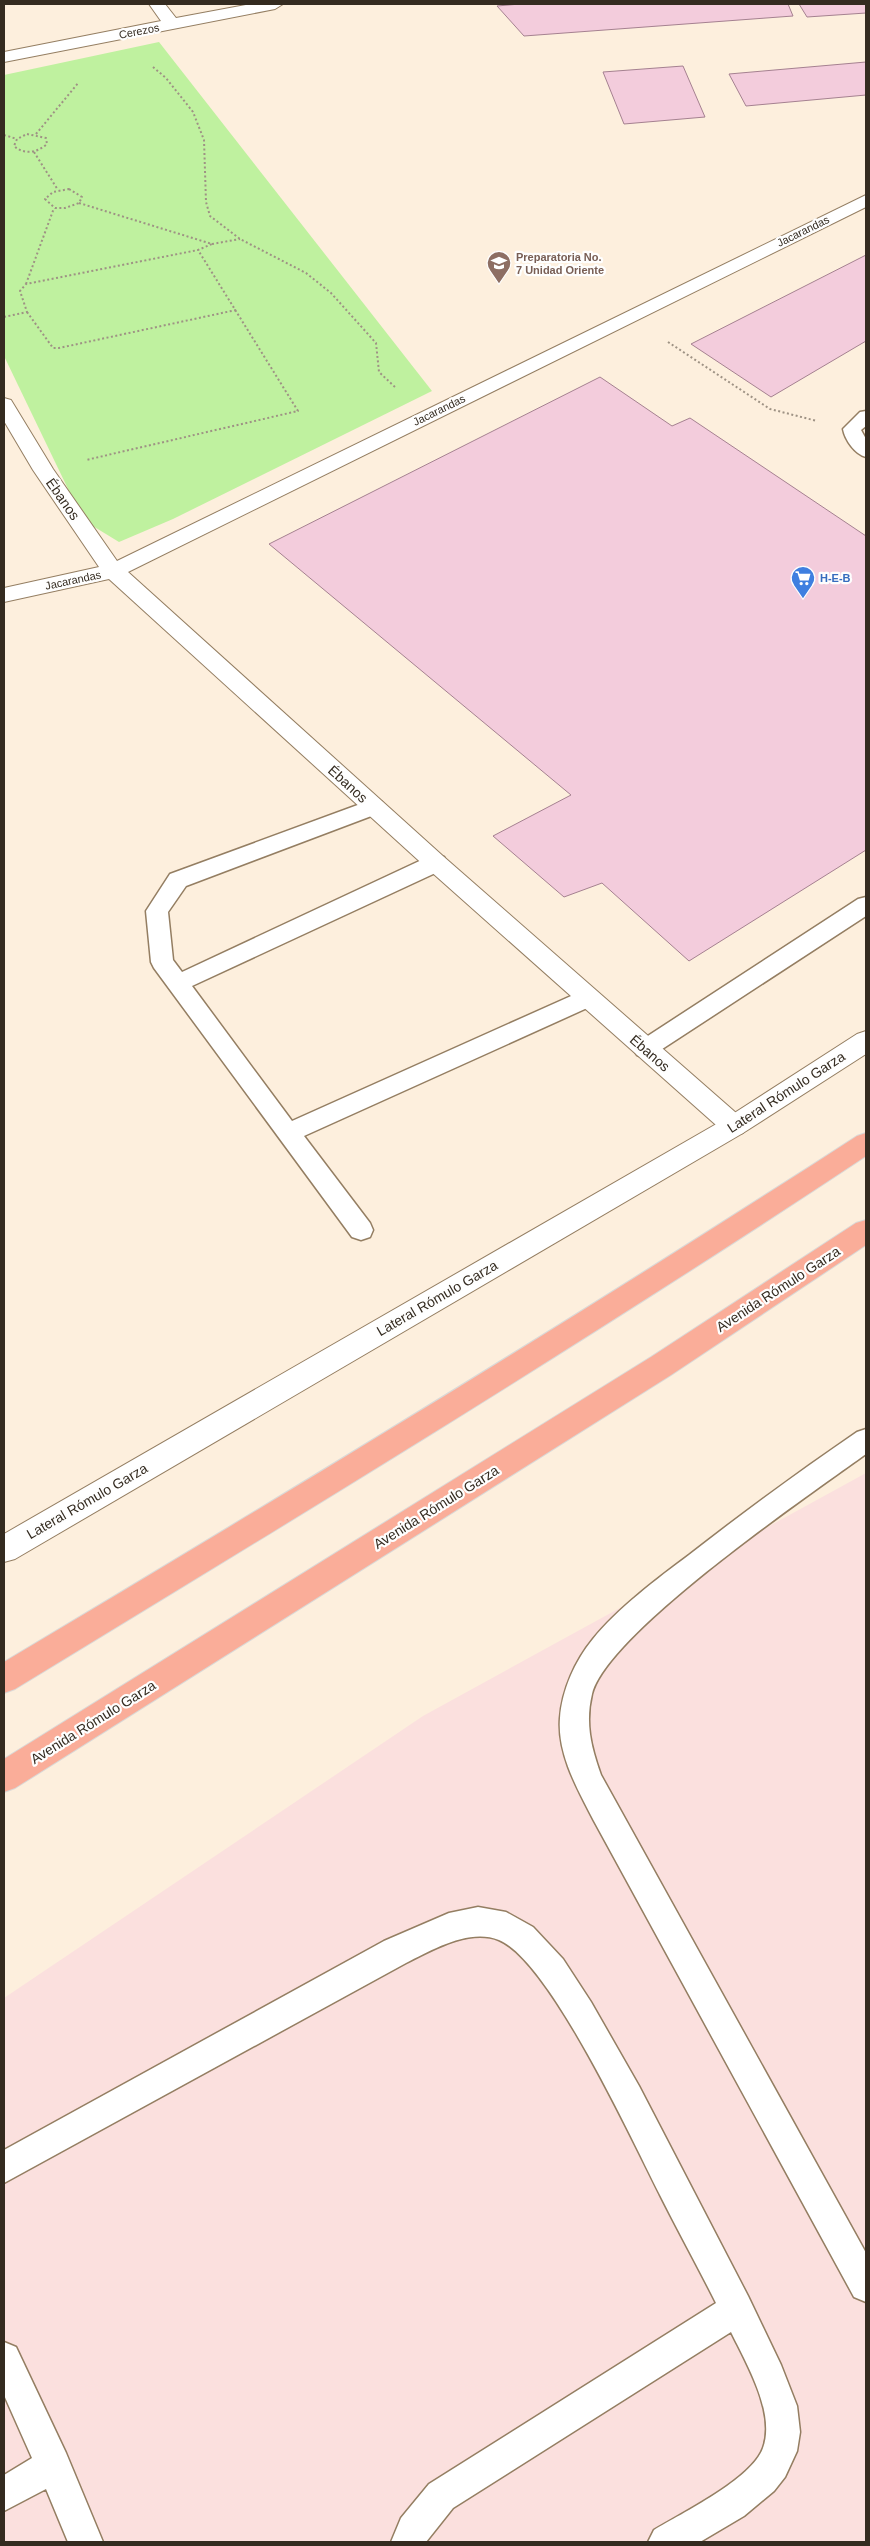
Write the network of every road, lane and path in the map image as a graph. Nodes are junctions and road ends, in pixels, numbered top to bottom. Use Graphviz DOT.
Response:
graph roads {
  1 [pos="157,4"];
  2 [pos="275,4"];
  3 [pos="172,24"];
  4 [pos="4,57"];
  5 [pos="146,62"];
  6 [pos="82,77"];
  7 [pos="36,134"];
  8 [pos="4,135"];
  9 [pos="17,139"];
  10 [pos="34,152"];
  11 [pos="58,190"];
  12 [pos="866,200"];
  13 [pos="79,203"];
  14 [pos="54,208"];
  15 [pos="240,239"];
  16 [pos="212,244"];
  17 [pos="198,250"];
  18 [pos="26,284"];
  19 [pos="236,310"];
  20 [pos="27,312"];
  21 [pos="4,317"];
  22 [pos="630,317"];
  23 [pos="4,404"];
  24 [pos="433,413"];
  25 [pos="866,416"];
  26 [pos="852,429"];
  27 [pos="866,451"];
  28 [pos="43,470"];
  29 [pos="113,571"];
  30 [pos="4,595"];
  31 [pos="374,807"];
  32 [pos="436,863"];
  33 [pos="866,905"];
  34 [pos="178,984"];
  35 [pos="588,998"];
  36 [pos="866,1041"];
  37 [pos="645,1049"];
  38 [pos="734,1126"];
  39 [pos="288,1133"];
  40 [pos="866,1142"];
  41 [pos="361,1230"];
  42 [pos="866,1231"];
  43 [pos="866,1440"];
  44 [pos="4,1549"];
  45 [pos="4,1679"];
  46 [pos="4,1778"];
  47 [pos="4,2167"];
  48 [pos="866,2285"];
  49 [pos="737,2309"];
  50 [pos="4,2359"];
  51 [pos="54,2465"];
  52 [pos="4,2494"];
  53 [pos="86,2542"];
  54 [pos="408,2542"];
  55 [pos="666,2542"];
  1 -- 3 [label="street"];
  2 -- 3 [label="street, Cerezos"];
  3 -- 4 [label="street, Cerezos"];
  5 -- 15 [label="path"];
  6 -- 7 [label="path"];
  7 -- 9 [label="path"];
  7 -- 10 [label="path"];
  8 -- 9 [label="path"];
  9 -- 10 [label="path"];
  10 -- 11 [label="path"];
  11 -- 13 [label="path"];
  11 -- 14 [label="path"];
  12 -- 22 [label="street, Jacarandas"];
  13 -- 14 [label="path"];
  13 -- 16 [label="path"];
  14 -- 18 [label="path"];
  15 -- 16 [label="path"];
  15 -- 24 [label="path"];
  16 -- 17 [label="path"];
  17 -- 18 [label="path"];
  17 -- 19 [label="path"];
  18 -- 20 [label="path"];
  19 -- 20 [label="path"];
  19 -- 28 [label="path"];
  20 -- 21 [label="path"];
  22 -- 24 [label="street, Jacarandas"];
  22 -- 26 [label="path"];
  23 -- 28 [label="street, Ébanos"];
  24 -- 29 [label="street, Jacarandas"];
  25 -- 26 [label="lane"];
  26 -- 27 [label="lane"];
  28 -- 29 [label="street, Ébanos"];
  29 -- 30 [label="street, Jacarandas"];
  29 -- 31 [label="street, Ébanos"];
  31 -- 32 [label="street, Ébanos"];
  31 -- 34 [label="lane"];
  32 -- 34 [label="lane"];
  32 -- 35 [label="street, Ébanos"];
  33 -- 37 [label="lane"];
  34 -- 39 [label="lane"];
  35 -- 37 [label="street, Ébanos"];
  35 -- 39 [label="lane"];
  36 -- 38 [label="street, Lateral Rómulo Garza"];
  37 -- 38 [label="street, Ébanos"];
  38 -- 44 [label="street, Lateral Rómulo Garza"];
  39 -- 41 [label="lane"];
  40 -- 45 [label="main road"];
  42 -- 46 [label="main road, Avenida Rómulo Garza"];
  43 -- 48 [label="lane"];
  47 -- 49 [label="lane"];
  49 -- 54 [label="lane"];
  49 -- 55 [label="lane"];
  50 -- 51 [label="lane"];
  51 -- 52 [label="lane"];
  51 -- 53 [label="lane"];
}
